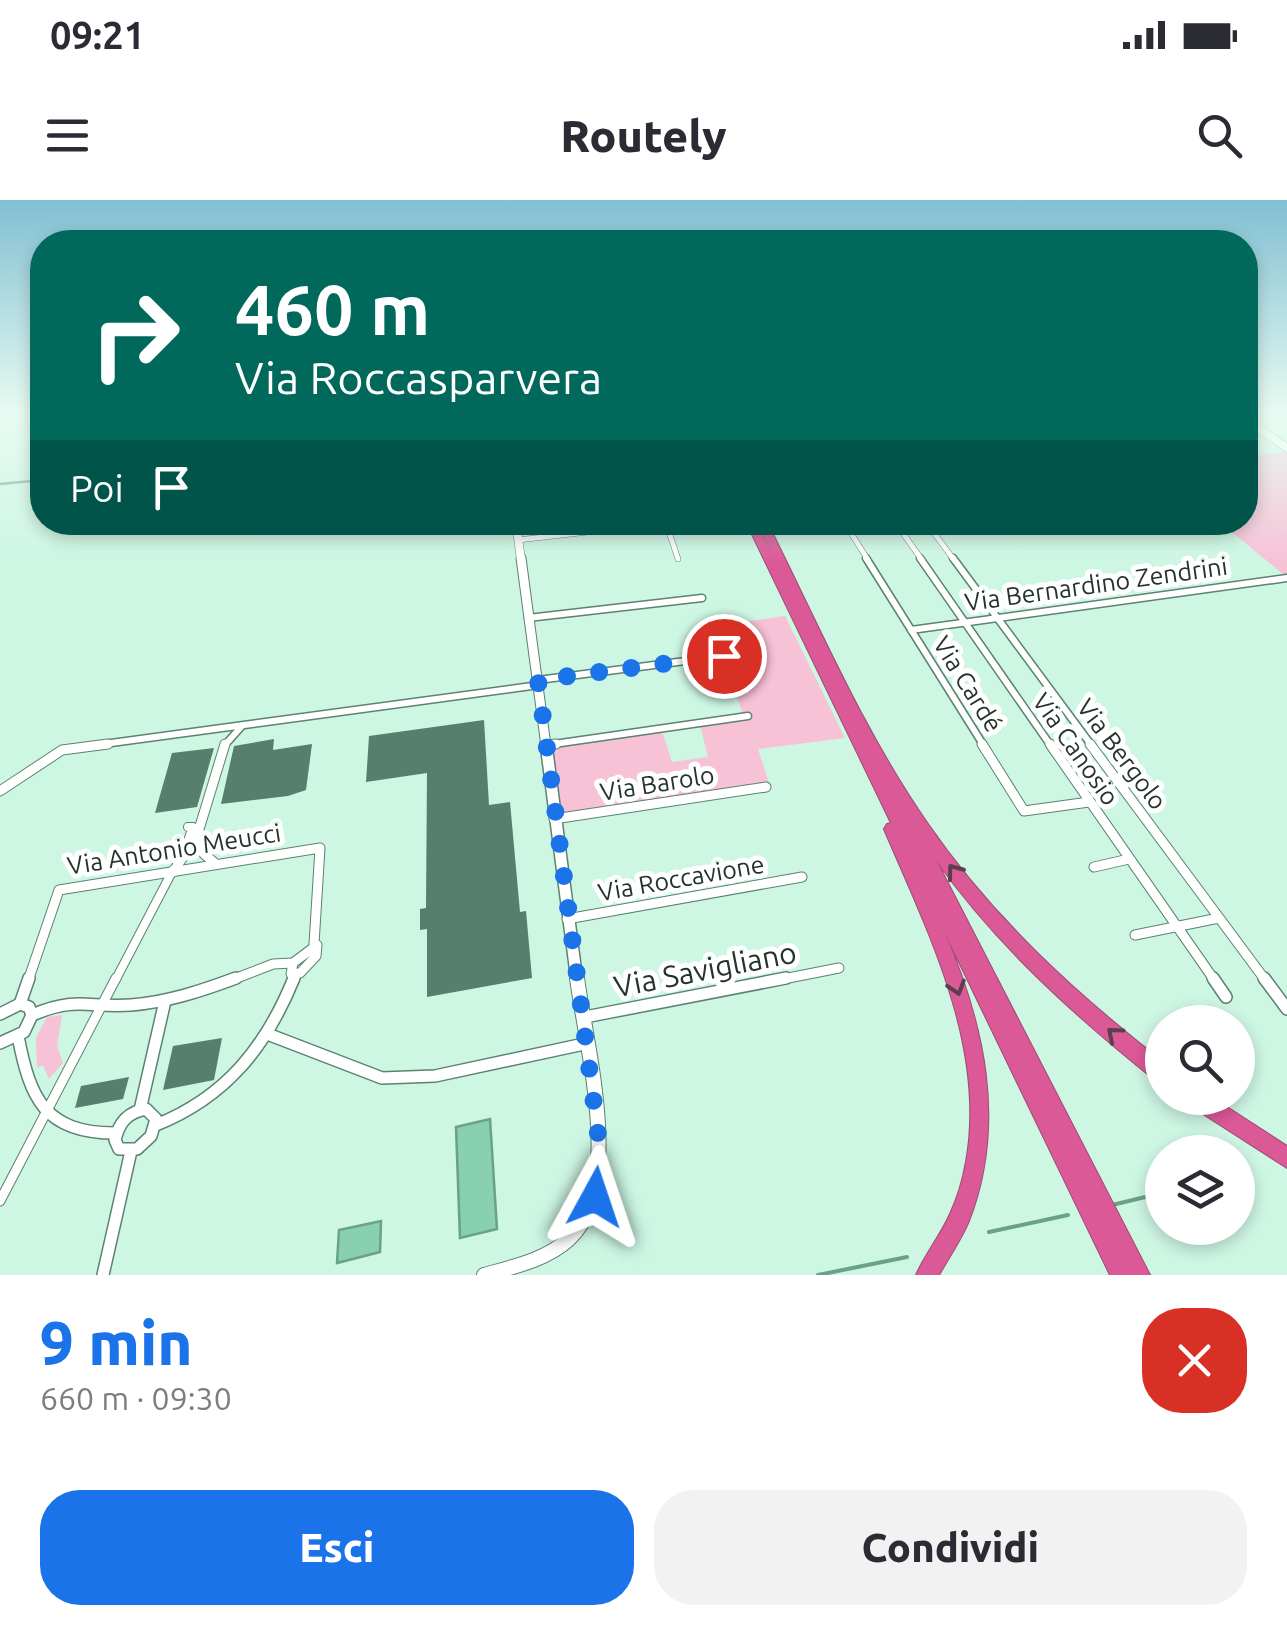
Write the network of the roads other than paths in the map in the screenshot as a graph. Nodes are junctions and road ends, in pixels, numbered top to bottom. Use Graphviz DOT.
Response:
graph roads {
  1 [pos="517,535"];
  2 [pos="562,535"];
  3 [pos="670,535"];
  4 [pos="758,535"];
  5 [pos="768,535"];
  6 [pos="852,535"];
  7 [pos="904,535"];
  8 [pos="935,535"];
  9 [pos="518,540"];
  10 [pos="678,558"];
  11 [pos="1287,578"];
  12 [pos="702,598"];
  13 [pos="528,618"];
  14 [pos="996,618"];
  15 [pos="964,624"];
  16 [pos="911,630"];
  17 [pos="724,656"];
  18 [pos="830,671"];
  19 [pos="538,682"];
  20 [pos="748,716"];
  21 [pos="245,725"];
  22 [pos="206,730"];
  23 [pos="222,743"];
  24 [pos="547,745"];
  25 [pos="766,787"];
  26 [pos="0,791"];
  27 [pos="1089,802"];
  28 [pos="554,820"];
  29 [pos="188,828"];
  30 [pos="201,832"];
  31 [pos="204,854"];
  32 [pos="189,856"];
  33 [pos="1129,859"];
  34 [pos="216,864"];
  35 [pos="1094,867"];
  36 [pos="195,868"];
  37 [pos="173,872"];
  38 [pos="802,877"];
  39 [pos="1219,918"];
  40 [pos="567,919"];
  41 [pos="1177,927"];
  42 [pos="1135,936"];
  43 [pos="963,942"];
  44 [pos="840,968"];
  45 [pos="294,970"];
  46 [pos="1226,997"];
  47 [pos="166,1000"];
  48 [pos="20,1004"];
  49 [pos="103,1005"];
  50 [pos="1287,1009"];
  51 [pos="0,1014"];
  52 [pos="32,1015"];
  53 [pos="580,1018"];
  54 [pos="270,1035"];
  55 [pos="18,1036"];
  56 [pos="0,1042"];
  57 [pos="584,1044"];
  58 [pos="1145,1059"];
  59 [pos="140,1110"];
  60 [pos="46,1112"];
  61 [pos="1222,1115"];
  62 [pos="156,1124"];
  63 [pos="116,1133"];
  64 [pos="131,1151"];
  65 [pos="1287,1158"];
  66 [pos="0,1201"];
  67 [pos="103,1275"];
  68 [pos="484,1275"];
  69 [pos="928,1275"];
  70 [pos="1122,1275"];
  71 [pos="1138,1275"];
  1 -- 9 [label="street"];
  2 -- 9 [label="street"];
  3 -- 10 [label="street"];
  4 -- 18 [label="highway"];
  5 -- 18 [label="highway"];
  6 -- 16 [label="street, Via Cardé"];
  7 -- 15 [label="street, Via Canosio"];
  8 -- 14 [label="street, Via Bergolo"];
  9 -- 13 [label="street"];
  11 -- 14 [label="street, Via Bernardino Zendrini"];
  12 -- 13 [label="street"];
  13 -- 19 [label="street"];
  14 -- 15 [label="street, Via Bernardino Zendrini"];
  14 -- 39 [label="street, Via Bergolo"];
  15 -- 16 [label="street, Via Bernardino Zendrini"];
  15 -- 27 [label="street, Via Canosio"];
  16 -- 27 [label="street, Via Cardé"];
  17 -- 19 [label="street"];
  18 -- 43 [label="highway"];
  58 -- 18 [label="highway, one-way"];
  18 -- 69 [label="highway, one-way"];
  19 -- 21 [label="street"];
  19 -- 24 [label="street"];
  20 -- 24 [label="street"];
  21 -- 22 [label="street"];
  21 -- 23 [label="street"];
  22 -- 23 [label="street"];
  22 -- 26 [label="street"];
  23 -- 30 [label="street"];
  24 -- 28 [label="street"];
  25 -- 28 [label="street, Via Barolo"];
  27 -- 33 [label="street, Via Canosio"];
  28 -- 40 [label="street"];
  29 -- 37 [label="street"];
  30 -- 31 [label="street"];
  30 -- 32 [label="street"];
  31 -- 34 [label="street"];
  31 -- 36 [label="street"];
  32 -- 36 [label="street"];
  32 -- 37 [label="street"];
  33 -- 35 [label="street"];
  33 -- 41 [label="street, Via Canosio"];
  34 -- 36 [label="street, Via Antonio Meucci"];
  34 -- 45 [label="street, Via Antonio Meucci"];
  36 -- 37 [label="street, Via Antonio Meucci"];
  37 -- 48 [label="street, Via Antonio Meucci"];
  37 -- 49 [label="street"];
  38 -- 40 [label="street, Via Roccavione"];
  39 -- 41 [label="street"];
  39 -- 50 [label="street, Via Bergolo"];
  40 -- 53 [label="street"];
  41 -- 42 [label="street"];
  41 -- 46 [label="street, Via Canosio"];
  43 -- 70 [label="highway"];
  43 -- 71 [label="highway"];
  44 -- 53 [label="street, Via Savigliano"];
  45 -- 47 [label="street"];
  45 -- 54 [label="street"];
  47 -- 49 [label="street"];
  47 -- 59 [label="street"];
  48 -- 51 [label="street"];
  48 -- 52 [label="street"];
  49 -- 52 [label="street"];
  49 -- 60 [label="street"];
  52 -- 55 [label="street"];
  53 -- 57 [label="street"];
  54 -- 57 [label="street"];
  54 -- 62 [label="street"];
  55 -- 56 [label="street"];
  55 -- 60 [label="street"];
  57 -- 68 [label="street"];
  59 -- 62 [label="street"];
  59 -- 63 [label="street"];
  60 -- 63 [label="street"];
  60 -- 66 [label="street"];
  61 -- 65 [label="highway"];
  62 -- 64 [label="street"];
  63 -- 64 [label="street"];
  64 -- 67 [label="street"];
}
